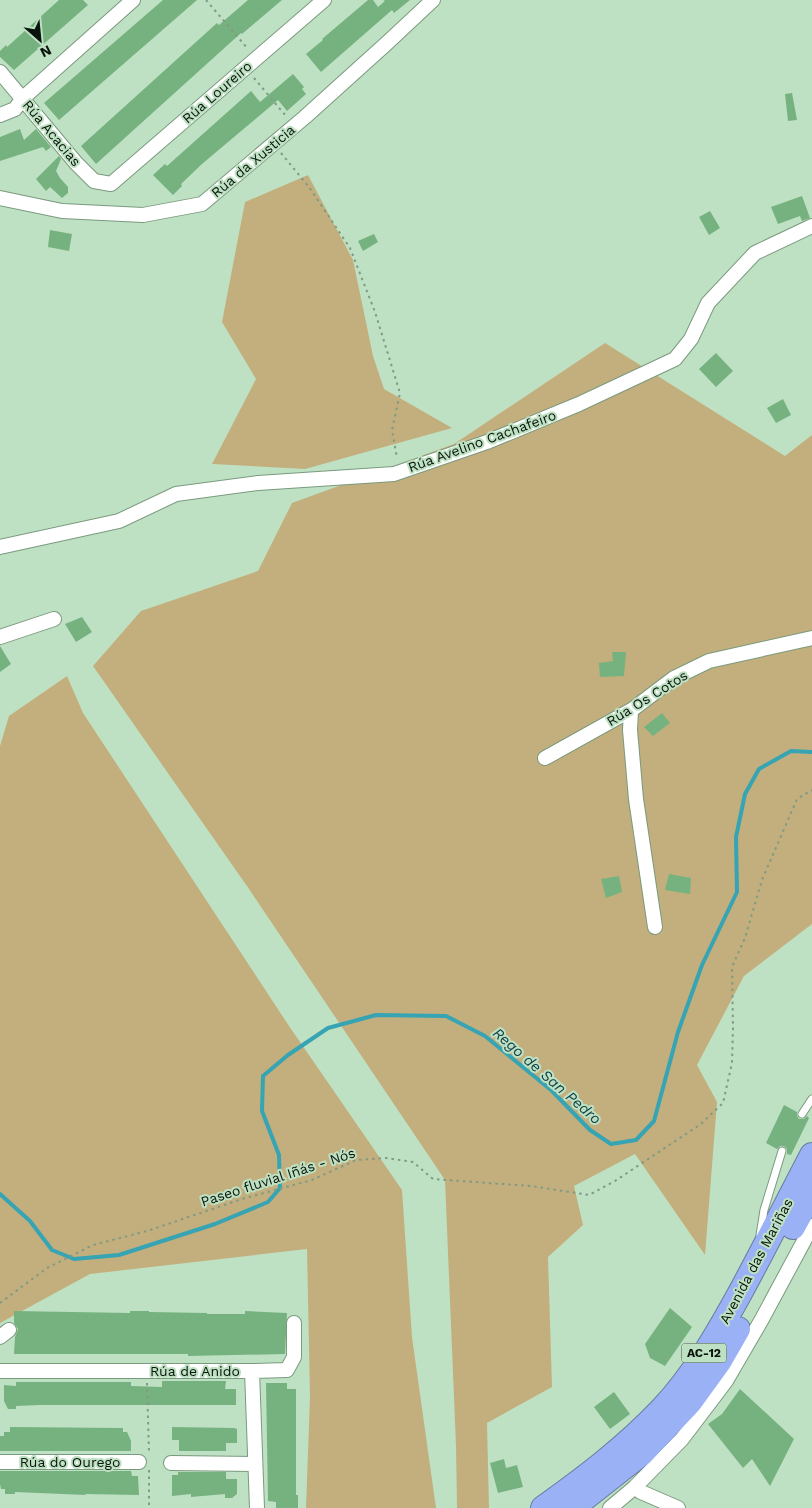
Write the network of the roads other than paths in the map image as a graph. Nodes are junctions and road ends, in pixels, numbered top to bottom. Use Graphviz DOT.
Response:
graph roads {
  1 [pos="133,0"];
  2 [pos="324,0"];
  3 [pos="433,0"];
  4 [pos="0,72"];
  5 [pos="23,98"];
  6 [pos="0,115"];
  7 [pos="112,184"];
  8 [pos="0,198"];
  9 [pos="812,226"];
  10 [pos="0,546"];
  11 [pos="54,619"];
  12 [pos="0,637"];
  13 [pos="812,638"];
  14 [pos="631,711"];
  15 [pos="545,758"];
  16 [pos="655,927"];
  17 [pos="812,1099"];
  18 [pos="802,1114"];
  19 [pos="782,1151"];
  20 [pos="812,1155"];
  21 [pos="812,1192"];
  22 [pos="812,1226"];
  23 [pos="752,1271"];
  24 [pos="294,1324"];
  25 [pos="252,1370"];
  26 [pos="0,1371"];
  27 [pos="0,1462"];
  28 [pos="144,1462"];
  29 [pos="171,1462"];
  30 [pos="255,1464"];
  31 [pos="635,1487"];
  32 [pos="257,1508"];
  33 [pos="543,1508"];
  34 [pos="572,1508"];
  35 [pos="610,1508"];
  36 [pos="678,1508"];
  1 -- 5 [label="street"];
  2 -- 7 [label="street, Rúa Loureiro"];
  3 -- 8 [label="street, Rúa da Xusticia"];
  4 -- 5 [label="street, Rúa Acacias"];
  5 -- 6 [label="street"];
  5 -- 7 [label="street, Rúa Acacias"];
  9 -- 10 [label="street, Rúa Avelino Cachafeiro"];
  11 -- 12 [label="street"];
  13 -- 14 [label="street, Rúa Os Cotos"];
  14 -- 15 [label="street, Rúa Os Cotos"];
  14 -- 16 [label="street"];
  17 -- 18 [label="lane"];
  19 -- 23 [label="lane"];
  20 -- 23 [label="highway, Avenida das Mariñas / AC-12"];
  21 -- 34 [label="highway, Avenida das Mariñas / AC-12"];
  22 -- 31 [label="street"];
  23 -- 33 [label="highway, Avenida das Mariñas / AC-12"];
  24 -- 25 [label="street"];
  25 -- 26 [label="street, Rúa de Anido"];
  25 -- 30 [label="street, Rúa de Anido"];
  27 -- 28 [label="street, Rúa do Ourego"];
  29 -- 30 [label="street"];
  30 -- 32 [label="street, Rúa de Anido"];
  31 -- 35 [label="street"];
  31 -- 36 [label="street"];
}
